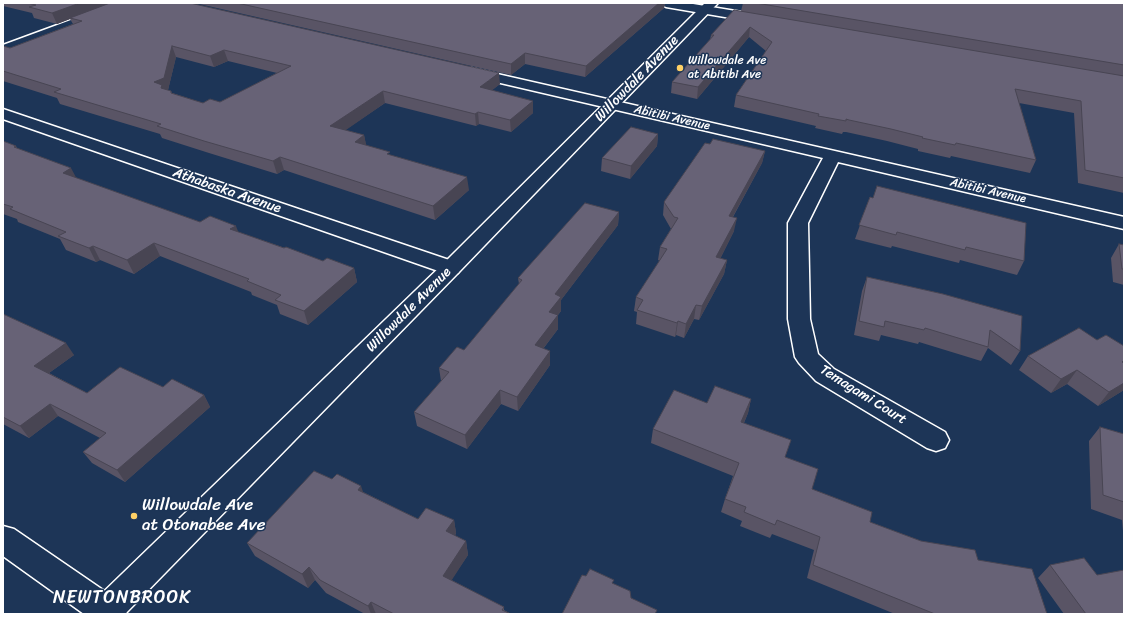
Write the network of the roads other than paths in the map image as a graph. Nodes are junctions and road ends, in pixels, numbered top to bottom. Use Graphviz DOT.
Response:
graph roads {
  1 [pos="128,3"];
  2 [pos="666,3"];
  3 [pos="708,6"];
  4 [pos="775,22"];
  5 [pos="3,50"];
  6 [pos="459,69"];
  7 [pos="612,104"];
  8 [pos="3,114"];
  9 [pos="833,156"];
  10 [pos="1124,223"];
  11 [pos="451,268"];
  12 [pos="936,440"];
  13 [pos="3,539"];
  14 [pos="107,613"];
  1 -- 5 [label="street"];
  2 -- 3 [label="street"];
  3 -- 4 [label="street"];
  3 -- 7 [label="street, Willowdale Avenue"];
  6 -- 7 [label="street, Abitibi Avenue"];
  7 -- 9 [label="street, Abitibi Avenue"];
  7 -- 11 [label="street, Willowdale Avenue"];
  8 -- 11 [label="street, Athabaska Avenue"];
  9 -- 10 [label="street, Abitibi Avenue"];
  9 -- 12 [label="street, Temagami Court"];
  11 -- 14 [label="street, Willowdale Avenue"];
  13 -- 14 [label="street"];
}
